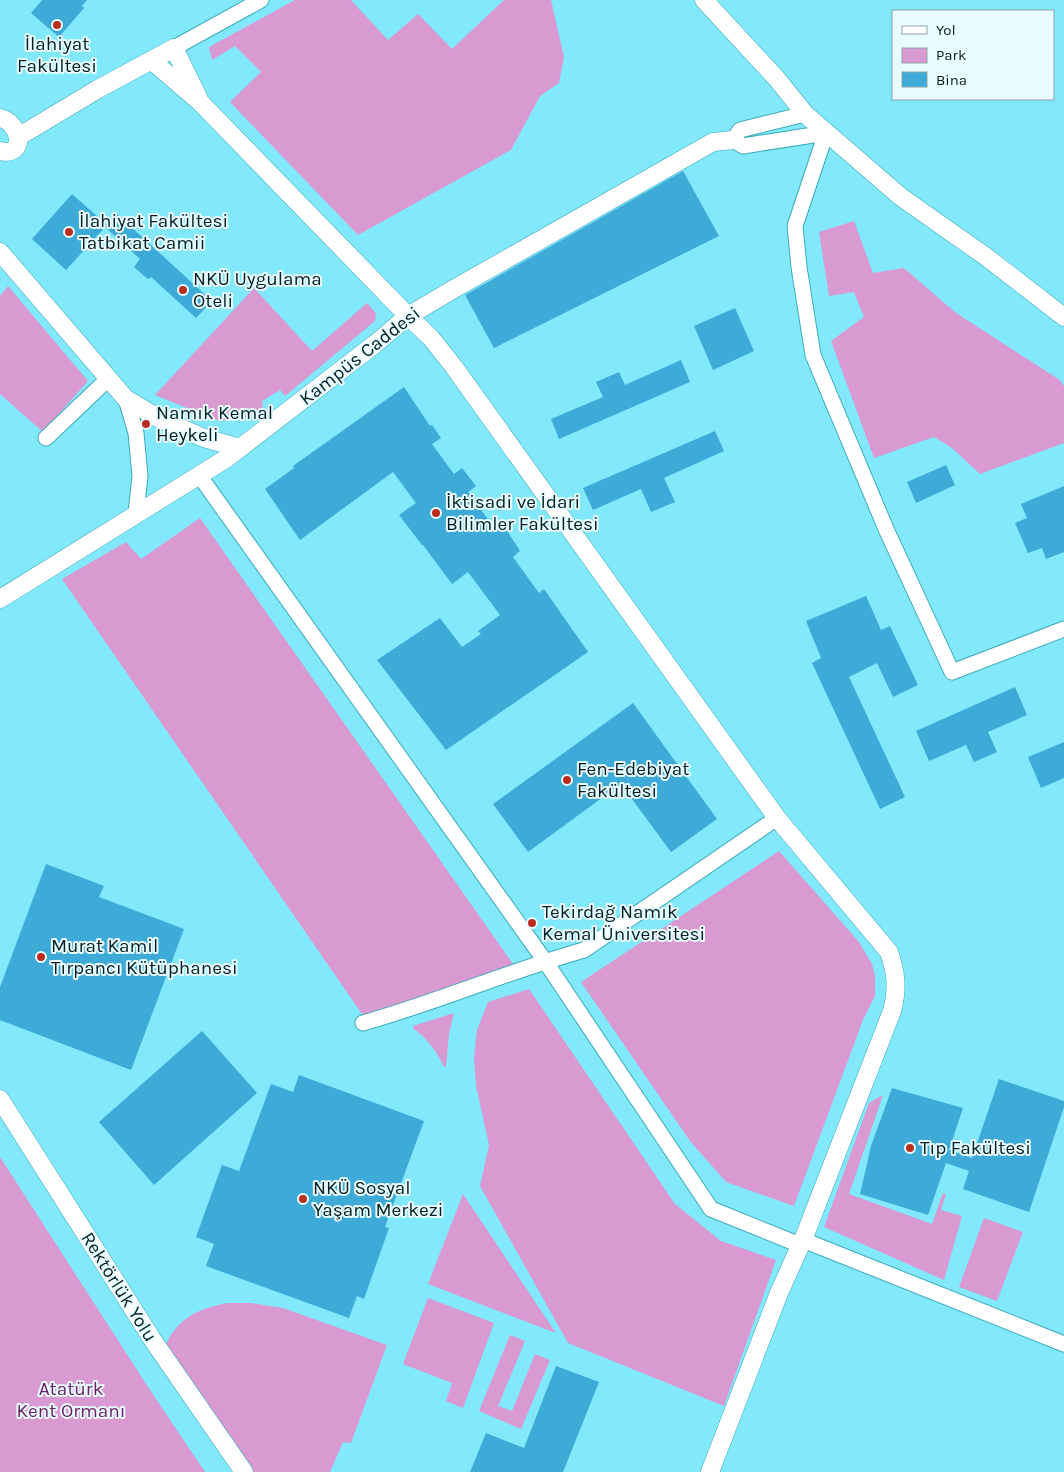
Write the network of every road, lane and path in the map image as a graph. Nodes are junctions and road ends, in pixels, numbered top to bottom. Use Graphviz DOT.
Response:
graph roads {
  1 [pos="261,0"];
  2 [pos="704,0"];
  3 [pos="174,48"];
  4 [pos="151,60"];
  5 [pos="200,102"];
  6 [pos="805,114"];
  7 [pos="0,118"];
  8 [pos="826,133"];
  9 [pos="18,137"];
  10 [pos="733,140"];
  11 [pos="2,153"];
  12 [pos="0,252"];
  13 [pos="408,316"];
  14 [pos="1064,316"];
  15 [pos="108,379"];
  16 [pos="126,399"];
  17 [pos="46,438"];
  18 [pos="240,448"];
  19 [pos="199,475"];
  20 [pos="136,513"];
  21 [pos="0,599"];
  22 [pos="1064,629"];
  23 [pos="777,818"];
  24 [pos="545,961"];
  25 [pos="363,1023"];
  26 [pos="0,1099"];
  27 [pos="801,1243"];
  28 [pos="1064,1344"];
  29 [pos="244,1472"];
  30 [pos="710,1472"];
  1 -- 3 [label="street"];
  2 -- 6 [label="street"];
  3 -- 4 [label="street"];
  3 -- 5 [label="street"];
  4 -- 5 [label="street"];
  4 -- 9 [label="street"];
  5 -- 13 [label="street"];
  6 -- 8 [label="street"];
  6 -- 10 [label="street"];
  7 -- 9 [label="street"];
  8 -- 10 [label="street"];
  8 -- 14 [label="street"];
  8 -- 22 [label="street"];
  9 -- 11 [label="street"];
  10 -- 13 [label="street, Kampüs Caddesi"];
  12 -- 15 [label="street"];
  13 -- 18 [label="street, Kampüs Caddesi"];
  13 -- 23 [label="street"];
  15 -- 16 [label="street"];
  15 -- 17 [label="street"];
  16 -- 18 [label="street"];
  16 -- 20 [label="street"];
  18 -- 19 [label="street, Kampüs Caddesi"];
  19 -- 20 [label="street, Kampüs Caddesi"];
  19 -- 24 [label="street"];
  20 -- 21 [label="street, Kampüs Caddesi"];
  23 -- 24 [label="street"];
  23 -- 27 [label="street"];
  24 -- 25 [label="street"];
  24 -- 27 [label="street"];
  26 -- 29 [label="street, Rektörlük Yolu"];
  27 -- 28 [label="street"];
  27 -- 30 [label="street"];
}
